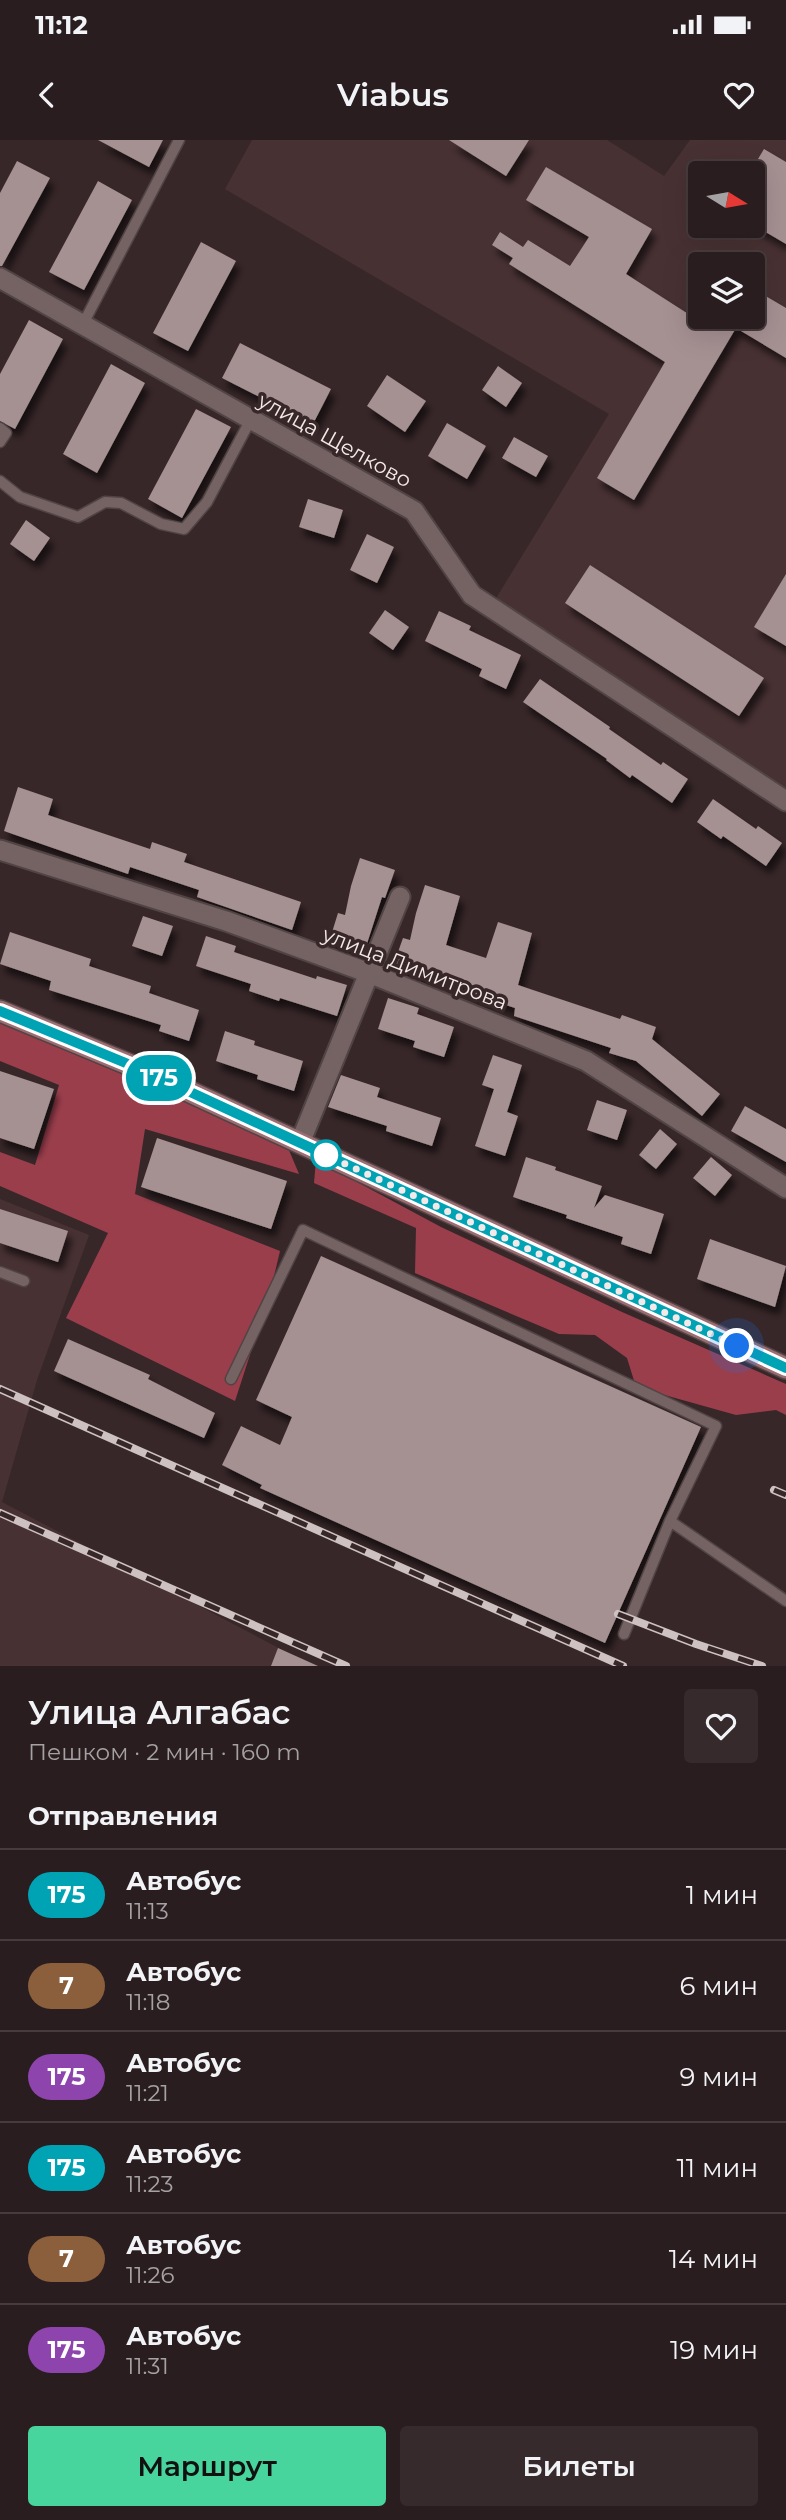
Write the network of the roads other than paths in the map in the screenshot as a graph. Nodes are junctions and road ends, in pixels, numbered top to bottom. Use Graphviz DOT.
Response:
graph roads {
  1 [pos="179,140"];
  2 [pos="4,283"];
  3 [pos="83,324"];
  4 [pos="251,419"];
  5 [pos="0,428"];
  6 [pos="0,442"];
  7 [pos="0,481"];
  8 [pos="786,801"];
  9 [pos="0,850"];
  10 [pos="400,897"];
  11 [pos="369,973"];
  12 [pos="0,1011"];
  13 [pos="300,1143"];
  14 [pos="786,1188"];
  15 [pos="0,1272"];
  16 [pos="24,1281"];
  17 [pos="786,1368"];
  18 [pos="231,1379"];
  19 [pos="670,1521"];
  20 [pos="786,1601"];
  21 [pos="624,1634"];
  1 -- 3 [label="lane"];
  2 -- 3 [label="street, улица Щелково"];
  3 -- 4 [label="street, улица Щелково"];
  4 -- 7 [label="lane"];
  4 -- 8 [label="street, улица Щелково"];
  5 -- 6 [label="lane"];
  9 -- 11 [label="street, улица Димитрова"];
  10 -- 11 [label="street"];
  11 -- 13 [label="street"];
  11 -- 14 [label="street, улица Димитрова"];
  12 -- 13 [label="main road"];
  13 -- 17 [label="main road"];
  15 -- 16 [label="lane"];
  18 -- 19 [label="lane"];
  19 -- 20 [label="lane"];
  19 -- 21 [label="lane"];
}
